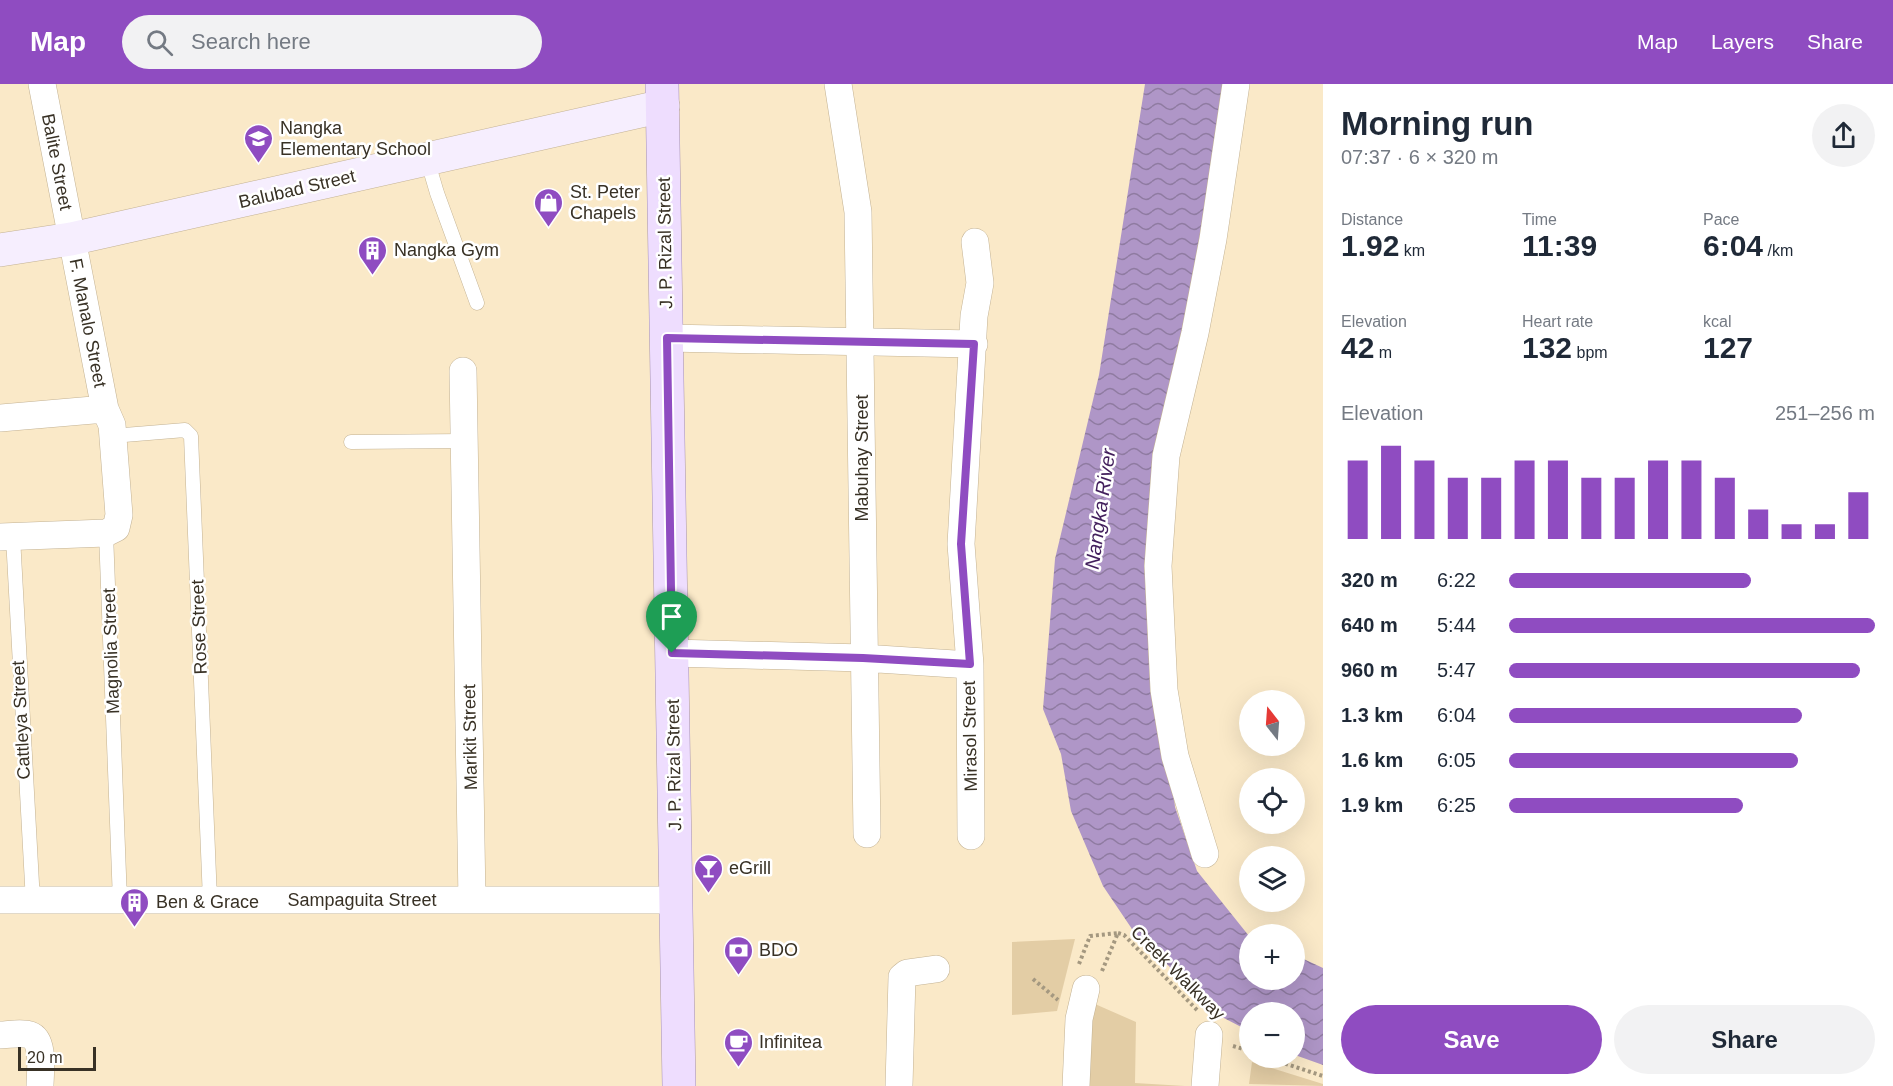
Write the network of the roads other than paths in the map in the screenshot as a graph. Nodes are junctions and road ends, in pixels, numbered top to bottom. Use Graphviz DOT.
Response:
graph roads {
  1 [pos="42,84"];
  2 [pos="838,84"];
  3 [pos="1236,84"];
  4 [pos="663,95"];
  5 [pos="427,159"];
  6 [pos="71,239"];
  7 [pos="975,242"];
  8 [pos="0,250"];
  9 [pos="477,303"];
  10 [pos="667,338"];
  11 [pos="861,342"];
  12 [pos="974,344"];
  13 [pos="463,370"];
  14 [pos="105,409"];
  15 [pos="0,418"];
  16 [pos="112,436"];
  17 [pos="465,441"];
  18 [pos="351,442"];
  19 [pos="106,533"];
  20 [pos="7,537"];
  21 [pos="672,653"];
  22 [pos="863,658"];
  23 [pos="970,664"];
  24 [pos="867,834"];
  25 [pos="971,836"];
  26 [pos="1205,854"];
  27 [pos="0,900"];
  28 [pos="210,900"];
  29 [pos="472,900"];
  30 [pos="676,900"];
  31 [pos="120,901"];
  32 [pos="33,902"];
  33 [pos="936,969"];
  34 [pos="1086,989"];
  35 [pos="1214,1032"];
  36 [pos="0,1035"];
  37 [pos="40,1086"];
  38 [pos="679,1086"];
  39 [pos="899,1086"];
  40 [pos="1076,1086"];
  41 [pos="1205,1086"];
  1 -- 6 [label="street, Balite Street"];
  2 -- 11 [label="street, Mabuhay Street"];
  3 -- 26 [label="street"];
  4 -- 5 [label="street, Balubad Street"];
  4 -- 10 [label="main road, J. P. Rizal Street"];
  5 -- 6 [label="street, Balubad Street"];
  5 -- 9 [label="lane"];
  6 -- 8 [label="street, Balubad Street"];
  6 -- 14 [label="street, F. Manalo Street"];
  7 -- 12 [label="street, Mirasol Street"];
  10 -- 11 [label="street"];
  10 -- 21 [label="main road, J. P. Rizal Street"];
  11 -- 12 [label="street"];
  11 -- 22 [label="street, Mabuhay Street"];
  12 -- 23 [label="street, Mirasol Street"];
  13 -- 17 [label="street, Marikit Street"];
  14 -- 15 [label="street, F. Manalo Street"];
  14 -- 16 [label="street"];
  16 -- 19 [label="street"];
  16 -- 28 [label="lane, Rose Street"];
  17 -- 18 [label="lane"];
  17 -- 29 [label="street, Marikit Street"];
  19 -- 20 [label="street"];
  19 -- 31 [label="lane, Magnolia Street"];
  20 -- 32 [label="lane, Cattleya Street"];
  21 -- 22 [label="street"];
  21 -- 30 [label="main road, J. P. Rizal Street"];
  22 -- 23 [label="street"];
  22 -- 24 [label="street, Mabuhay Street"];
  23 -- 25 [label="street, Mirasol Street"];
  27 -- 32 [label="street, Sampaguita Street"];
  28 -- 29 [label="street, Sampaguita Street"];
  28 -- 31 [label="street, Sampaguita Street"];
  29 -- 30 [label="street"];
  30 -- 38 [label="main road, J. P. Rizal Street"];
  31 -- 32 [label="street, Sampaguita Street"];
  33 -- 39 [label="street"];
  34 -- 40 [label="street"];
  35 -- 41 [label="street"];
  36 -- 37 [label="street"];
}
